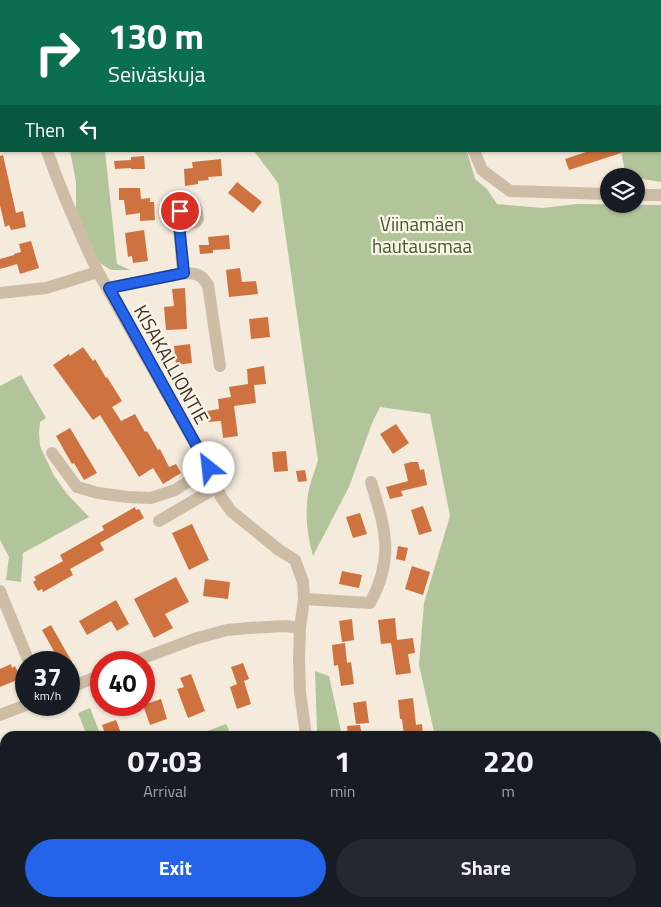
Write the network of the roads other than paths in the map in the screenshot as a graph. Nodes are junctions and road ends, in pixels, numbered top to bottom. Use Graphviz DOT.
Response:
graph roads {
  1 [pos="47,152"];
  2 [pos="474,152"];
  3 [pos="600,194"];
  4 [pos="645,195"];
  5 [pos="661,195"];
  6 [pos="179,226"];
  7 [pos="98,272"];
  8 [pos="184,273"];
  9 [pos="109,288"];
  10 [pos="0,293"];
  11 [pos="220,366"];
  12 [pos="52,453"];
  13 [pos="209,468"];
  14 [pos="370,482"];
  15 [pos="216,486"];
  16 [pos="159,521"];
  17 [pos="0,591"];
  18 [pos="304,599"];
  19 [pos="300,628"];
  20 [pos="25,651"];
  21 [pos="155,654"];
  22 [pos="15,709"];
  23 [pos="0,715"];
  24 [pos="305,731"];
  1 -- 7 [label="street, KISAKALLIONTIE"];
  2 -- 3 [label="street"];
  4 -- 5 [label="street"];
  6 -- 8 [label="street"];
  7 -- 9 [label="street, KISAKALLIONTIE"];
  7 -- 10 [label="street"];
  8 -- 9 [label="street"];
  8 -- 11 [label="street"];
  9 -- 13 [label="street, KISAKALLIONTIE"];
  12 -- 13 [label="street"];
  13 -- 15 [label="street, KISAKALLIONTIE"];
  14 -- 18 [label="street"];
  15 -- 16 [label="street"];
  15 -- 18 [label="street, KISAKALLIONTIE"];
  17 -- 20 [label="street"];
  18 -- 19 [label="street, KISAKALLIONTIE"];
  19 -- 21 [label="street"];
  19 -- 24 [label="street, KISAKALLIONTIE"];
  22 -- 23 [label="street"];
}
